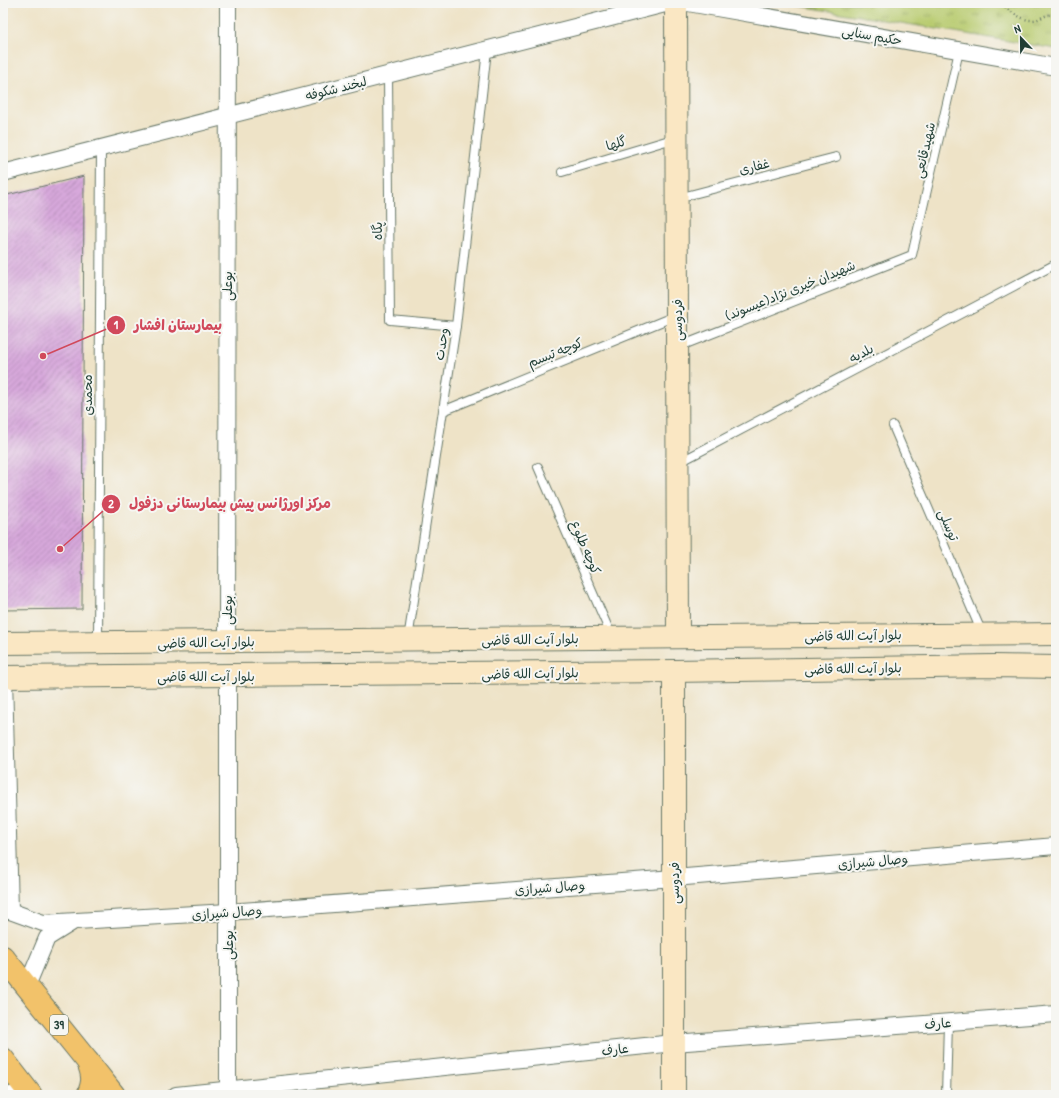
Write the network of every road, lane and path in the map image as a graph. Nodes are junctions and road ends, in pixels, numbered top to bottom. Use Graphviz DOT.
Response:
graph roads {
  1 [pos="228,3"];
  2 [pos="669,3"];
  3 [pos="676,3"];
  4 [pos="688,3"];
  5 [pos="998,3"];
  6 [pos="1056,15"];
  7 [pos="487,50"];
  8 [pos="959,51"];
  9 [pos="1056,67"];
  10 [pos="388,75"];
  11 [pos="228,116"];
  12 [pos="677,138"];
  13 [pos="101,148"];
  14 [pos="836,158"];
  15 [pos="562,172"];
  16 [pos="3,173"];
  17 [pos="677,198"];
  18 [pos="912,255"];
  19 [pos="1056,264"];
  20 [pos="677,315"];
  21 [pos="456,326"];
  22 [pos="677,348"];
  23 [pos="442,411"];
  24 [pos="893,426"];
  25 [pos="678,463"];
  26 [pos="538,467"];
  27 [pos="987,634"];
  28 [pos="1056,634"];
  29 [pos="678,637"];
  30 [pos="613,638"];
  31 [pos="336,640"];
  32 [pos="408,640"];
  33 [pos="227,641"];
  34 [pos="3,643"];
  35 [pos="98,643"];
  36 [pos="992,666"];
  37 [pos="1056,667"];
  38 [pos="674,671"];
  39 [pos="336,675"];
  40 [pos="228,676"];
  41 [pos="4,677"];
  42 [pos="1056,846"];
  43 [pos="674,878"];
  44 [pos="6,908"];
  45 [pos="228,912"];
  46 [pos="74,921"];
  47 [pos="3,957"];
  48 [pos="27,986"];
  49 [pos="1056,1014"];
  50 [pos="948,1023"];
  51 [pos="674,1043"];
  52 [pos="3,1059"];
  53 [pos="88,1062"];
  54 [pos="228,1092"];
  55 [pos="23,1094"];
  56 [pos="88,1095"];
  57 [pos="114,1095"];
  58 [pos="176,1095"];
  59 [pos="674,1095"];
  60 [pos="946,1095"];
  1 -- 11 [label="street, بوعلی"];
  2 -- 7 [label="street, لبخند شکوفه"];
  3 -- 12 [label="main road, فردوسی"];
  4 -- 8 [label="street, حکیم سنایی"];
  5 -- 6 [label="path"];
  7 -- 10 [label="street, لبخند شکوفه"];
  7 -- 21 [label="lane, وحدت"];
  8 -- 9 [label="street, حکیم سنایی"];
  8 -- 18 [label="lane, شهیدقانعی"];
  10 -- 11 [label="street, لبخند شکوفه"];
  10 -- 21 [label="lane, پگاه"];
  11 -- 13 [label="street, لبخند شکوفه"];
  11 -- 33 [label="street, بوعلی"];
  12 -- 15 [label="lane, گلها"];
  12 -- 17 [label="main road, فردوسی"];
  13 -- 16 [label="street, لبخند شکوفه"];
  13 -- 35 [label="lane, محمدی"];
  14 -- 17 [label="lane, غفاری"];
  17 -- 20 [label="main road, فردوسی"];
  18 -- 22 [label="lane, شهیدان خیری نژاد(عیسوند)"];
  19 -- 25 [label="lane, بلدیه"];
  20 -- 22 [label="main road, فردوسی"];
  20 -- 23 [label="lane, کوچه تبسم"];
  21 -- 23 [label="lane, وحدت"];
  22 -- 25 [label="main road, فردوسی"];
  23 -- 32 [label="lane, وحدت"];
  24 -- 27 [label="lane, توسلی"];
  25 -- 29 [label="main road, فردوسی"];
  26 -- 30 [label="lane, کوچه طلوع"];
  27 -- 28 [label="main road, بلوار آیت‌ الله قاضی"];
  27 -- 29 [label="main road, بلوار آیت‌ الله قاضی"];
  27 -- 36 [label="main road"];
  29 -- 30 [label="main road, بلوار آیت‌ الله قاضی"];
  30 -- 32 [label="main road, بلوار آیت‌ الله قاضی"];
  31 -- 32 [label="main road, بلوار آیت‌ الله قاضی"];
  31 -- 33 [label="main road, بلوار آیت‌ الله قاضی"];
  31 -- 39 [label="main road"];
  33 -- 35 [label="main road, بلوار آیت‌ الله قاضی"];
  34 -- 35 [label="main road, بلوار آیت‌ الله قاضی"];
  36 -- 37 [label="main road, بلوار آیت ‌الله قاضی"];
  36 -- 38 [label="main road, بلوار آیت ‌الله قاضی"];
  38 -- 39 [label="main road, بلوار آیت ‌الله قاضی"];
  38 -- 43 [label="main road, فردوسی"];
  39 -- 40 [label="main road, بلوار آیت ‌الله قاضی"];
  40 -- 41 [label="main road, بلوار آیت ‌الله قاضی"];
  40 -- 45 [label="street, بوعلی"];
  41 -- 44 [label="street"];
  42 -- 43 [label="street, وصال شیرازی"];
  43 -- 45 [label="street, وصال شیرازی"];
  43 -- 51 [label="main road, فردوسی"];
  44 -- 46 [label="street, وصال شیرازی"];
  45 -- 46 [label="street, وصال شیرازی"];
  45 -- 54 [label="street, بوعلی"];
  46 -- 48 [label="street"];
  47 -- 48 [label="main road, 39"];
  48 -- 53 [label="main road, 39"];
  49 -- 50 [label="street, عارف"];
  50 -- 51 [label="street, عارف"];
  50 -- 60 [label="lane"];
  51 -- 54 [label="street, عارف"];
  51 -- 59 [label="main road, فردوسی"];
  52 -- 55 [label="main road"];
  53 -- 56 [label="main road"];
  53 -- 57 [label="main road, 39"];
  54 -- 58 [label="street, عارف"];
}
